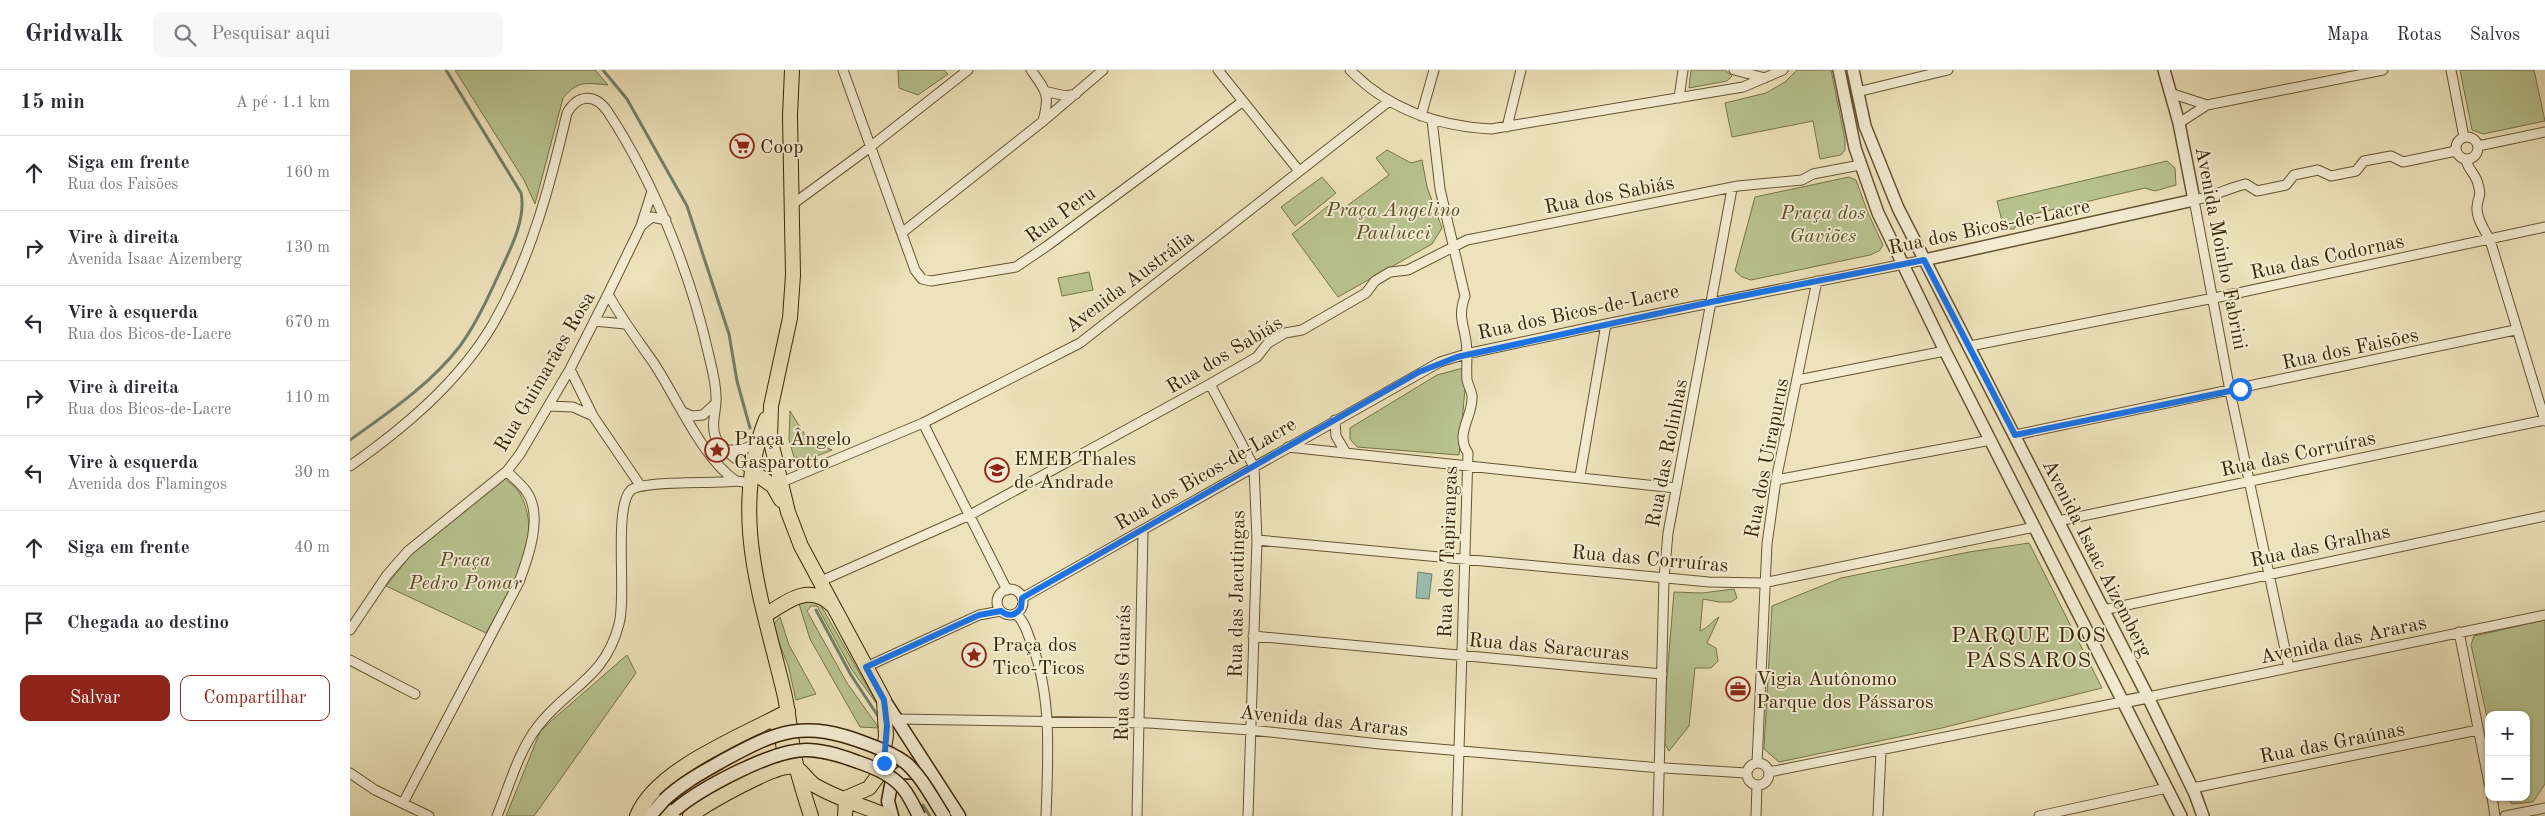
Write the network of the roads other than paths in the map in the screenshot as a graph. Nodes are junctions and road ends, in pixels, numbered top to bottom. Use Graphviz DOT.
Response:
graph roads {
  1 [pos="792,70"];
  2 [pos="843,70"];
  3 [pos="968,70"];
  4 [pos="1032,70"];
  5 [pos="1104,70"];
  6 [pos="1218,70"];
  7 [pos="1350,70"];
  8 [pos="1434,70"];
  9 [pos="1521,70"];
  10 [pos="1683,70"];
  11 [pos="1734,70"];
  12 [pos="1783,70"];
  13 [pos="1838,70"];
  14 [pos="1854,70"];
  15 [pos="1948,70"];
  16 [pos="2164,70"];
  17 [pos="2383,70"];
  18 [pos="2451,70"];
  19 [pos="1745,71"];
  20 [pos="1765,78"];
  21 [pos="1743,87"];
  22 [pos="1048,92"];
  23 [pos="1857,92"];
  24 [pos="2170,93"];
  25 [pos="1076,94"];
  26 [pos="1680,98"];
  27 [pos="1242,102"];
  28 [pos="1388,102"];
  29 [pos="2207,105"];
  30 [pos="1421,116"];
  31 [pos="1432,120"];
  32 [pos="1042,122"];
  33 [pos="2179,123"];
  34 [pos="1507,127"];
  35 [pos="2545,132"];
  36 [pos="2464,137"];
  37 [pos="871,146"];
  38 [pos="2478,146"];
  39 [pos="2456,152"];
  40 [pos="2466,160"];
  41 [pos="1860,165"];
  42 [pos="1299,171"];
  43 [pos="1732,188"];
  44 [pos="652,191"];
  45 [pos="2194,200"];
  46 [pos="792,204"];
  47 [pos="1898,208"];
  48 [pos="1878,212"];
  49 [pos="666,220"];
  50 [pos="641,226"];
  51 [pos="2545,227"];
  52 [pos="903,232"];
  53 [pos="2490,240"];
  54 [pos="1454,247"];
  55 [pos="1924,260"];
  56 [pos="1902,265"];
  57 [pos="1817,281"];
  58 [pos="608,294"];
  59 [pos="2212,298"];
  60 [pos="1711,302"];
  61 [pos="594,321"];
  62 [pos="625,324"];
  63 [pos="1606,324"];
  64 [pos="2516,330"];
  65 [pos="1970,346"];
  66 [pos="1945,351"];
  67 [pos="1466,354"];
  68 [pos="570,369"];
  69 [pos="1798,380"];
  70 [pos="1210,384"];
  71 [pos="2230,391"];
  72 [pos="716,403"];
  73 [pos="549,406"];
  74 [pos="683,412"];
  75 [pos="593,416"];
  76 [pos="1336,420"];
  77 [pos="2545,420"];
  78 [pos="923,423"];
  79 [pos="2015,435"];
  80 [pos="1991,440"];
  81 [pos="764,441"];
  82 [pos="1288,447"];
  83 [pos="727,450"];
  84 [pos="1346,453"];
  85 [pos="350,466"];
  86 [pos="1467,466"];
  87 [pos="1254,467"];
  88 [pos="507,471"];
  89 [pos="1580,476"];
  90 [pos="752,477"];
  91 [pos="1776,480"];
  92 [pos="736,481"];
  93 [pos="2250,481"];
  94 [pos="782,482"];
  95 [pos="640,485"];
  96 [pos="1676,488"];
  97 [pos="788,512"];
  98 [pos="970,515"];
  99 [pos="2545,516"];
  100 [pos="2058,521"];
  101 [pos="2035,526"];
  102 [pos="1142,531"];
  103 [pos="1257,540"];
  104 [pos="1464,558"];
  105 [pos="2270,574"];
  106 [pos="1664,578"];
  107 [pos="821,581"];
  108 [pos="1764,583"];
  109 [pos="1007,590"];
  110 [pos="1022,598"];
  111 [pos="836,609"];
  112 [pos="2103,610"];
  113 [pos="1001,611"];
  114 [pos="1016,614"];
  115 [pos="766,615"];
  116 [pos="2545,615"];
  117 [pos="350,630"];
  118 [pos="2459,632"];
  119 [pos="1253,636"];
  120 [pos="1461,656"];
  121 [pos="350,660"];
  122 [pos="866,667"];
  123 [pos="2289,668"];
  124 [pos="1662,674"];
  125 [pos="415,694"];
  126 [pos="2148,697"];
  127 [pos="884,700"];
  128 [pos="2122,702"];
  129 [pos="788,711"];
  130 [pos="897,719"];
  131 [pos="771,720"];
  132 [pos="1047,722"];
  133 [pos="1138,722"];
  134 [pos="1251,730"];
  135 [pos="2478,730"];
  136 [pos="1457,750"];
  137 [pos="1881,751"];
  138 [pos="1757,762"];
  139 [pos="2485,764"];
  140 [pos="796,768"];
  141 [pos="1658,768"];
  142 [pos="780,769"];
  143 [pos="1769,772"];
  144 [pos="350,773"];
  145 [pos="1746,773"];
  146 [pos="937,782"];
  147 [pos="1758,785"];
  148 [pos="2167,788"];
  149 [pos="2192,788"];
  150 [pos="846,798"];
  151 [pos="2493,801"];
  152 [pos="2545,801"];
  153 [pos="403,803"];
  154 [pos="2539,811"];
  155 [pos="2077,812"];
  156 [pos="672,813"];
  157 [pos="430,816"];
  158 [pos="497,816"];
  159 [pos="638,816"];
  160 [pos="650,816"];
  161 [pos="690,816"];
  162 [pos="811,816"];
  163 [pos="845,816"];
  164 [pos="887,816"];
  165 [pos="892,816"];
  166 [pos="919,816"];
  167 [pos="944,816"];
  168 [pos="958,816"];
  169 [pos="1046,816"];
  170 [pos="1136,816"];
  171 [pos="1248,816"];
  172 [pos="1457,816"];
  173 [pos="1658,816"];
  174 [pos="1756,816"];
  175 [pos="1878,816"];
  176 [pos="2039,816"];
  177 [pos="2181,816"];
  178 [pos="2203,816"];
  179 [pos="2495,816"];
  180 [pos="2504,816"];
  1 -- 46 [label="main road"];
  2 -- 37 [label="street"];
  3 -- 37 [label="street"];
  4 -- 22 [label="street"];
  5 -- 25 [label="street"];
  6 -- 27 [label="street"];
  7 -- 28 [label="street"];
  8 -- 30 [label="street"];
  9 -- 34 [label="street"];
  10 -- 26 [label="street"];
  11 -- 19 [label="street"];
  12 -- 20 [label="street"];
  13 -- 41 [label="street, Avenida Isaac Aizemberg"];
  14 -- 23 [label="street, Avenida Isaac Aizemberg"];
  15 -- 23 [label="street"];
  16 -- 24 [label="street, Avenida Moinho Fabrini"];
  17 -- 29 [label="street"];
  18 -- 36 [label="street"];
  19 -- 20 [label="street"];
  19 -- 21 [label="street"];
  20 -- 21 [label="street"];
  21 -- 26 [label="street"];
  22 -- 25 [label="street"];
  22 -- 32 [label="street"];
  23 -- 47 [label="street, Avenida Isaac Aizemberg"];
  24 -- 29 [label="street"];
  24 -- 33 [label="street, Avenida Moinho Fabrini"];
  25 -- 32 [label="street"];
  26 -- 34 [label="street"];
  27 -- 42 [label="street"];
  27 -- 52 [label="street, Rua Peru"];
  28 -- 30 [label="street"];
  28 -- 42 [label="street, Avenida Austrália"];
  29 -- 33 [label="street"];
  30 -- 31 [label="street"];
  31 -- 34 [label="street"];
  31 -- 54 [label="street, Rua dos Tapirangas"];
  32 -- 52 [label="street"];
  33 -- 45 [label="street, Avenida Moinho Fabrini"];
  35 -- 38 [label="street"];
  36 -- 38 [label="street"];
  36 -- 39 [label="street"];
  37 -- 46 [label="street"];
  37 -- 52 [label="street"];
  38 -- 40 [label="street"];
  39 -- 40 [label="street"];
  39 -- 45 [label="street"];
  40 -- 53 [label="street"];
  41 -- 43 [label="street, Rua dos Sabiás"];
  41 -- 48 [label="street, Avenida Isaac Aizemberg"];
  42 -- 78 [label="street, Avenida Austrália"];
  43 -- 54 [label="street, Rua dos Sabiás"];
  43 -- 60 [label="street, Rua das Rolinhas"];
  44 -- 49 [label="street"];
  44 -- 50 [label="street, Rua Guimarães Rosa"];
  44 -- 85 [label="street"];
  45 -- 55 [label="street, Rua dos Bicos-de-Lacre"];
  45 -- 59 [label="street, Avenida Moinho Fabrini"];
  46 -- 81 [label="main road"];
  47 -- 48 [label="street"];
  47 -- 55 [label="street, Avenida Isaac Aizemberg"];
  48 -- 56 [label="street, Avenida Isaac Aizemberg"];
  49 -- 50 [label="street"];
  49 -- 72 [label="street"];
  50 -- 58 [label="street, Rua Guimarães Rosa"];
  51 -- 53 [label="street, Rua das Codornas"];
  53 -- 59 [label="street, Rua das Codornas"];
  53 -- 64 [label="street"];
  54 -- 67 [label="street, Rua dos Tapirangas"];
  54 -- 70 [label="street, Rua dos Sabiás"];
  55 -- 56 [label="street, Rua dos Bicos-de-Lacre"];
  55 -- 65 [label="street, Avenida Isaac Aizemberg"];
  56 -- 57 [label="street, Rua dos Bicos-de-Lacre"];
  56 -- 66 [label="street, Avenida Isaac Aizemberg"];
  57 -- 60 [label="street, Rua dos Bicos-de-Lacre"];
  57 -- 69 [label="street, Rua dos Uirapurus"];
  58 -- 61 [label="street, Rua Guimarães Rosa"];
  58 -- 62 [label="street"];
  59 -- 65 [label="street, Rua das Codornas"];
  59 -- 71 [label="street, Avenida Moinho Fabrini"];
  60 -- 63 [label="street, Rua dos Bicos-de-Lacre"];
  60 -- 96 [label="street, Rua das Rolinhas"];
  61 -- 62 [label="street"];
  61 -- 68 [label="street, Rua Guimarães Rosa"];
  62 -- 74 [label="street"];
  63 -- 67 [label="street, Rua dos Bicos-de-Lacre"];
  63 -- 89 [label="street"];
  64 -- 71 [label="street, Rua dos Faisões"];
  64 -- 77 [label="street"];
  65 -- 79 [label="street, Avenida Isaac Aizemberg"];
  66 -- 69 [label="street"];
  66 -- 80 [label="street, Avenida Isaac Aizemberg"];
  67 -- 76 [label="street, Rua dos Bicos-de-Lacre"];
  67 -- 86 [label="street, Rua dos Tapirangas"];
  68 -- 73 [label="street, Rua Guimarães Rosa"];
  68 -- 75 [label="street"];
  69 -- 91 [label="street, Rua dos Uirapurus"];
  70 -- 87 [label="street, Rua das Jacutingas"];
  70 -- 98 [label="street, Rua dos Sabiás"];
  71 -- 79 [label="street, Rua dos Faisões"];
  71 -- 93 [label="street, Avenida Moinho Fabrini"];
  72 -- 74 [label="street"];
  72 -- 83 [label="street"];
  73 -- 75 [label="street"];
  73 -- 88 [label="street, Rua Guimarães Rosa"];
  74 -- 92 [label="street"];
  75 -- 95 [label="street"];
  76 -- 82 [label="street, Rua dos Bicos-de-Lacre"];
  76 -- 84 [label="street"];
  77 -- 93 [label="street, Rua das Corruíras"];
  78 -- 94 [label="street, Avenida Austrália"];
  78 -- 98 [label="street"];
  79 -- 100 [label="street, Avenida Isaac Aizemberg"];
  80 -- 91 [label="street"];
  80 -- 101 [label="street, Avenida Isaac Aizemberg"];
  81 -- 83 [label="street"];
  81 -- 90 [label="main road"];
  81 -- 94 [label="main road"];
  82 -- 84 [label="street"];
  82 -- 87 [label="street, Rua dos Bicos-de-Lacre"];
  83 -- 90 [label="street"];
  84 -- 86 [label="street"];
  86 -- 89 [label="street"];
  86 -- 104 [label="street, Rua dos Tapirangas"];
  87 -- 102 [label="street, Rua dos Bicos-de-Lacre"];
  87 -- 103 [label="street, Rua das Jacutingas"];
  88 -- 117 [label="street, Rua Guimarães Rosa"];
  88 -- 153 [label="street"];
  89 -- 96 [label="street"];
  90 -- 92 [label="street"];
  90 -- 97 [label="main road"];
  90 -- 115 [label="main road"];
  91 -- 108 [label="street, Rua dos Uirapurus"];
  92 -- 95 [label="street"];
  93 -- 100 [label="street, Rua das Corruíras"];
  93 -- 105 [label="street, Avenida Moinho Fabrini"];
  94 -- 97 [label="main road"];
  95 -- 158 [label="street"];
  96 -- 106 [label="street, Rua das Rolinhas"];
  97 -- 107 [label="main road"];
  98 -- 107 [label="street, Rua dos Sabiás"];
  98 -- 109 [label="street"];
  99 -- 105 [label="street, Rua das Gralhas"];
  100 -- 112 [label="street, Avenida Isaac Aizemberg"];
  101 -- 108 [label="street, Rua das Corruíras"];
  101 -- 128 [label="street, Avenida Isaac Aizemberg"];
  102 -- 110 [label="street, Rua dos Bicos-de-Lacre"];
  102 -- 133 [label="street, Rua dos Guarás"];
  103 -- 104 [label="street, Rua das Corruíras"];
  103 -- 119 [label="street, Rua das Jacutingas"];
  104 -- 106 [label="street, Rua das Corruíras"];
  104 -- 120 [label="street, Rua dos Tapirangas"];
  105 -- 112 [label="street, Rua das Gralhas"];
  105 -- 123 [label="street, Avenida Moinho Fabrini"];
  106 -- 108 [label="street, Rua das Corruíras"];
  106 -- 124 [label="street, Rua das Rolinhas"];
  107 -- 111 [label="main road"];
  108 -- 138 [label="street, Rua dos Uirapurus"];
  109 -- 110 [label="street"];
  109 -- 113 [label="street"];
  110 -- 114 [label="street"];
  111 -- 115 [label="main road"];
  111 -- 122 [label="main road"];
  112 -- 126 [label="street, Avenida Isaac Aizemberg"];
  113 -- 114 [label="street"];
  113 -- 122 [label="street"];
  114 -- 132 [label="street"];
  115 -- 129 [label="main road"];
  116 -- 118 [label="street, Avenida das Araras"];
  118 -- 123 [label="street, Avenida das Araras"];
  118 -- 135 [label="street"];
  119 -- 120 [label="street, Rua das Saracuras"];
  119 -- 134 [label="street, Rua das Jacutingas"];
  120 -- 124 [label="street, Rua das Saracuras"];
  120 -- 136 [label="street, Rua dos Tapirangas"];
  121 -- 125 [label="street"];
  122 -- 127 [label="main road"];
  123 -- 126 [label="street, Avenida das Araras"];
  124 -- 141 [label="street, Rua das Rolinhas"];
  126 -- 128 [label="street"];
  126 -- 149 [label="street, Avenida Isaac Aizemberg"];
  127 -- 130 [label="main road"];
  127 -- 150 [label="main road"];
  128 -- 137 [label="street"];
  128 -- 148 [label="street, Avenida Isaac Aizemberg"];
  129 -- 131 [label="main road"];
  129 -- 140 [label="main road"];
  130 -- 132 [label="street, Avenida das Araras"];
  130 -- 146 [label="main road"];
  131 -- 142 [label="main road"];
  131 -- 159 [label="main road"];
  132 -- 133 [label="street, Avenida das Araras"];
  132 -- 169 [label="street"];
  133 -- 134 [label="street, Avenida das Araras"];
  133 -- 170 [label="street, Rua dos Guarás"];
  134 -- 136 [label="street, Avenida das Araras"];
  134 -- 171 [label="street, Rua das Jacutingas"];
  135 -- 139 [label="street"];
  135 -- 149 [label="street, Rua das Graúnas"];
  136 -- 141 [label="street, Avenida das Araras"];
  136 -- 172 [label="street, Rua dos Tapirangas"];
  137 -- 143 [label="street"];
  137 -- 175 [label="street"];
  138 -- 143 [label="street"];
  138 -- 145 [label="street"];
  140 -- 142 [label="main road"];
  140 -- 150 [label="main road"];
  140 -- 162 [label="main road"];
  141 -- 145 [label="street, Avenida das Araras"];
  141 -- 173 [label="street, Rua das Rolinhas"];
  142 -- 161 [label="main road"];
  143 -- 147 [label="street"];
  144 -- 153 [label="street"];
  145 -- 147 [label="street"];
  146 -- 165 [label="main road"];
  146 -- 168 [label="main road"];
  147 -- 174 [label="street"];
  148 -- 155 [label="street"];
  148 -- 177 [label="street, Avenida Isaac Aizemberg"];
  149 -- 178 [label="street, Avenida Isaac Aizemberg"];
  150 -- 163 [label="main road"];
  150 -- 164 [label="main road"];
  151 -- 179 [label="street"];
  152 -- 154 [label="street"];
  153 -- 157 [label="street"];
  154 -- 180 [label="street"];
  155 -- 176 [label="street"];
  156 -- 166 [label="main road, bridge"];
  160 -- 167 [label="main road, bridge"];
}
